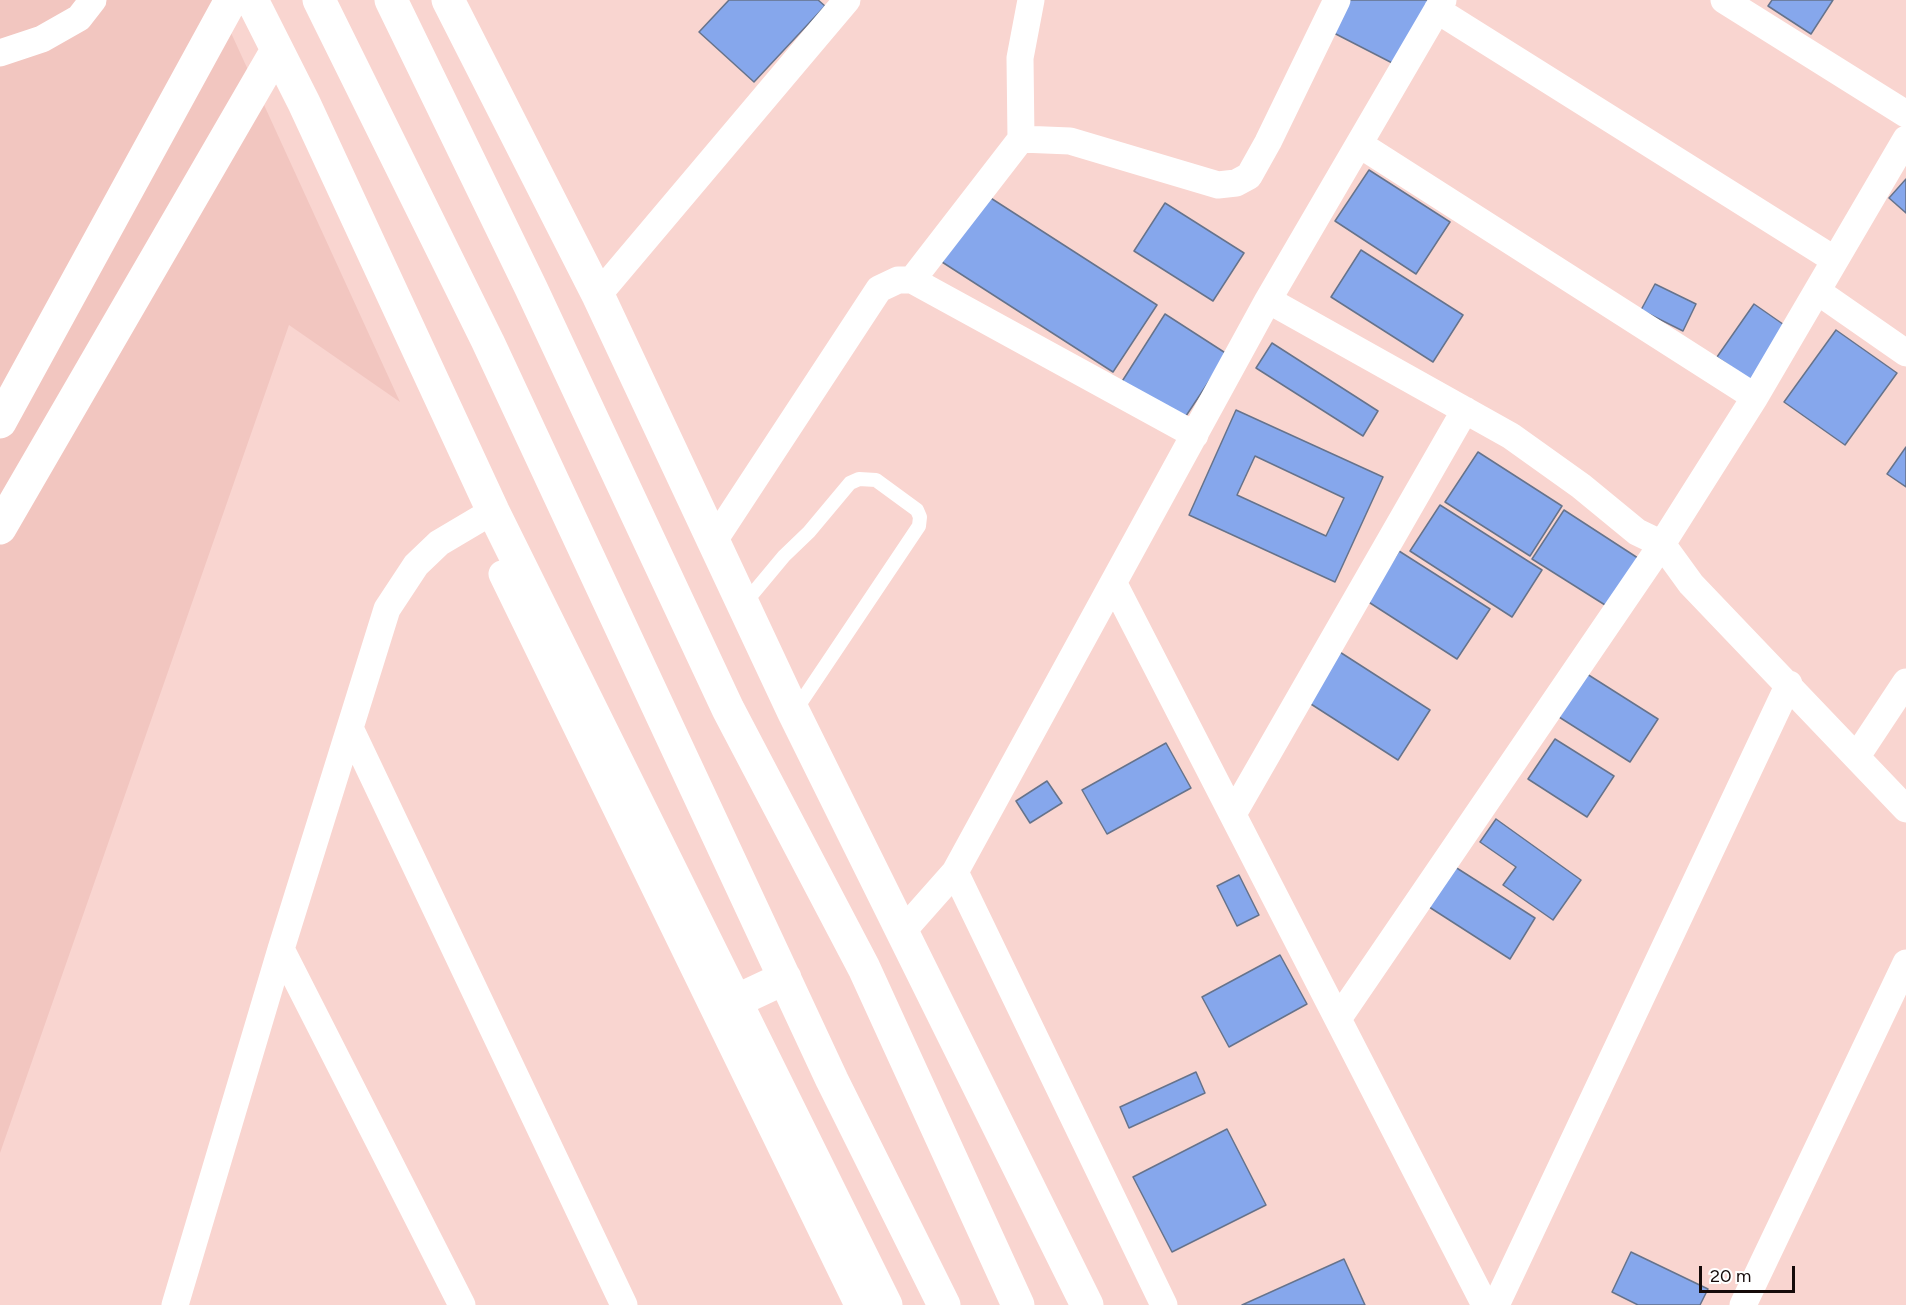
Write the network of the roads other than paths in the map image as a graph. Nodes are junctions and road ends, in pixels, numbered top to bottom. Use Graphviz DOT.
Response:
graph roads {
  1 [pos="93,0"];
  2 [pos="231,0"];
  3 [pos="252,0"];
  4 [pos="319,0"];
  5 [pos="391,0"];
  6 [pos="448,0"];
  7 [pos="847,0"];
  8 [pos="1031,0"];
  9 [pos="1337,0"];
  10 [pos="1724,0"];
  11 [pos="1440,5"];
  12 [pos="277,50"];
  13 [pos="0,53"];
  14 [pos="1906,114"];
  15 [pos="1021,139"];
  16 [pos="1906,139"];
  17 [pos="1359,144"];
  18 [pos="1835,260"];
  19 [pos="912,280"];
  20 [pos="1817,291"];
  21 [pos="598,295"];
  22 [pos="1268,300"];
  23 [pos="1906,353"];
  24 [pos="1755,397"];
  25 [pos="1465,410"];
  26 [pos="0,422"];
  27 [pos="1195,435"];
  28 [pos="493,512"];
  29 [pos="0,528"];
  30 [pos="715,539"];
  31 [pos="1662,544"];
  32 [pos="502,574"];
  33 [pos="1114,584"];
  34 [pos="744,604"];
  35 [pos="1906,682"];
  36 [pos="1788,684"];
  37 [pos="794,713"];
  38 [pos="350,728"];
  39 [pos="1857,756"];
  40 [pos="1906,809"];
  41 [pos="1233,814"];
  42 [pos="955,872"];
  43 [pos="901,933"];
  44 [pos="281,949"];
  45 [pos="1906,963"];
  46 [pos="785,978"];
  47 [pos="736,1001"];
  48 [pos="1338,1019"];
  49 [pos="175,1305"];
  50 [pos="462,1305"];
  51 [pos="624,1305"];
  52 [pos="858,1305"];
  53 [pos="886,1305"];
  54 [pos="944,1305"];
  55 [pos="1018,1305"];
  56 [pos="1087,1305"];
  57 [pos="1164,1305"];
  58 [pos="1485,1305"];
  59 [pos="1496,1305"];
  60 [pos="1743,1305"];
  1 -- 13 [label="street"];
  2 -- 26 [label="main road"];
  3 -- 12 [label="main road"];
  4 -- 46 [label="main road"];
  5 -- 55 [label="main road"];
  6 -- 21 [label="main road"];
  7 -- 21 [label="street"];
  8 -- 15 [label="street"];
  9 -- 15 [label="street"];
  10 -- 14 [label="street"];
  11 -- 17 [label="street"];
  11 -- 18 [label="street"];
  12 -- 28 [label="main road"];
  12 -- 29 [label="main road"];
  15 -- 19 [label="street"];
  16 -- 18 [label="street"];
  17 -- 22 [label="street"];
  17 -- 24 [label="street"];
  18 -- 20 [label="street"];
  19 -- 27 [label="street"];
  19 -- 30 [label="street"];
  20 -- 23 [label="street"];
  20 -- 24 [label="street"];
  21 -- 30 [label="main road"];
  22 -- 25 [label="street"];
  22 -- 27 [label="street"];
  24 -- 31 [label="street"];
  25 -- 31 [label="street"];
  25 -- 41 [label="street"];
  27 -- 33 [label="street"];
  28 -- 38 [label="street"];
  28 -- 47 [label="main road"];
  30 -- 34 [label="main road"];
  31 -- 36 [label="street"];
  31 -- 48 [label="street"];
  32 -- 52 [label="street"];
  33 -- 41 [label="street"];
  33 -- 42 [label="street"];
  34 -- 37 [label="main road"];
  34 -- 37 [label="lane"];
  35 -- 39 [label="street"];
  36 -- 39 [label="street"];
  36 -- 59 [label="street"];
  37 -- 43 [label="main road"];
  38 -- 44 [label="street"];
  38 -- 51 [label="street"];
  39 -- 40 [label="street"];
  41 -- 48 [label="street"];
  42 -- 43 [label="street"];
  42 -- 57 [label="street"];
  43 -- 56 [label="main road"];
  44 -- 49 [label="street"];
  44 -- 50 [label="street"];
  45 -- 60 [label="street"];
  46 -- 47 [label="main road"];
  46 -- 54 [label="main road"];
  47 -- 53 [label="main road"];
  48 -- 58 [label="street"];
}
